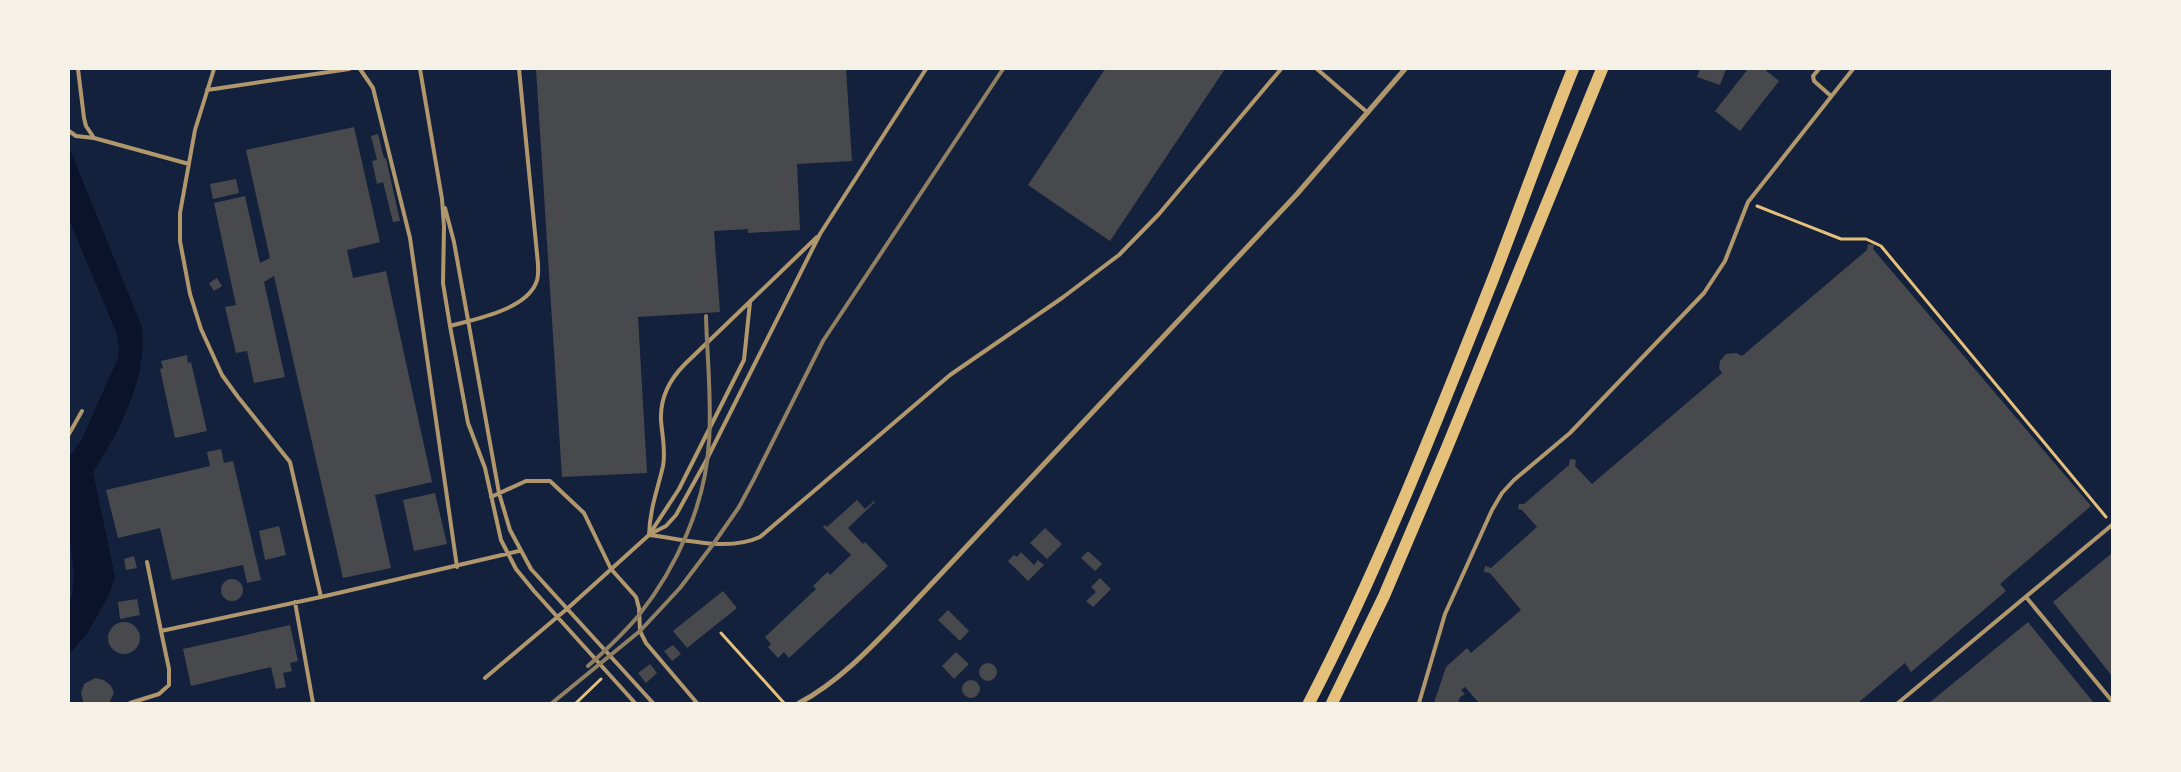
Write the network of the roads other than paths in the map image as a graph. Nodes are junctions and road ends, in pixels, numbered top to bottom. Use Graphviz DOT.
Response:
graph roads {
  1 [pos="78,69"];
  2 [pos="214,69"];
  3 [pos="349,69"];
  4 [pos="360,69"];
  5 [pos="420,69"];
  6 [pos="519,69"];
  7 [pos="926,69"];
  8 [pos="1281,69"];
  9 [pos="1317,69"];
  10 [pos="1405,69"];
  11 [pos="1573,69"];
  12 [pos="1602,69"];
  13 [pos="1819,69"];
  14 [pos="1853,69"];
  15 [pos="207,90"];
  16 [pos="1831,96"];
  17 [pos="1368,112"];
  18 [pos="69,131"];
  19 [pos="94,138"];
  20 [pos="189,164"];
  21 [pos="442,199"];
  22 [pos="820,234"];
  23 [pos="750,302"];
  24 [pos="468,321"];
  25 [pos="450,326"];
  26 [pos="82,411"];
  27 [pos="69,434"];
  28 [pos="499,493"];
  29 [pos="491,497"];
  30 [pos="2111,526"];
  31 [pos="649,535"];
  32 [pos="519,551"];
  33 [pos="508,554"];
  34 [pos="147,562"];
  35 [pos="457,567"];
  36 [pos="611,569"];
  37 [pos="321,597"];
  38 [pos="2026,597"];
  39 [pos="294,602"];
  40 [pos="568,608"];
  41 [pos="557,617"];
  42 [pos="161,630"];
  43 [pos="485,678"];
  44 [pos="2112,702"];
  45 [pos="130,703"];
  46 [pos="313,703"];
  47 [pos="635,703"];
  48 [pos="653,703"];
  49 [pos="696,703"];
  50 [pos="799,703"];
  51 [pos="1309,703"];
  52 [pos="1332,703"];
  53 [pos="1418,703"];
  54 [pos="1898,703"];
  1 -- 19 [label="lane"];
  2 -- 15 [label="lane"];
  3 -- 15 [label="lane"];
  4 -- 35 [label="lane"];
  5 -- 21 [label="lane"];
  6 -- 24 [label="lane"];
  7 -- 22 [label="lane"];
  8 -- 31 [label="lane"];
  9 -- 17 [label="lane"];
  10 -- 17 [label="street"];
  11 -- 51 [label="main road"];
  12 -- 52 [label="main road"];
  13 -- 16 [label="lane"];
  14 -- 16 [label="lane"];
  15 -- 20 [label="lane"];
  16 -- 53 [label="lane"];
  17 -- 50 [label="street"];
  18 -- 19 [label="lane"];
  19 -- 20 [label="lane"];
  20 -- 37 [label="lane"];
  21 -- 24 [label="lane"];
  21 -- 25 [label="lane"];
  22 -- 23 [label="lane"];
  22 -- 31 [label="lane"];
  23 -- 31 [label="lane"];
  23 -- 31 [label="lane"];
  24 -- 25 [label="lane"];
  24 -- 28 [label="lane"];
  25 -- 29 [label="lane"];
  26 -- 27 [label="lane"];
  28 -- 29 [label="lane"];
  28 -- 32 [label="lane"];
  28 -- 36 [label="lane"];
  29 -- 33 [label="lane"];
  30 -- 38 [label="lane"];
  31 -- 36 [label="lane"];
  32 -- 33 [label="lane"];
  32 -- 40 [label="lane"];
  33 -- 35 [label="lane"];
  33 -- 41 [label="lane"];
  34 -- 42 [label="lane"];
  35 -- 37 [label="lane"];
  36 -- 40 [label="lane"];
  36 -- 49 [label="lane"];
  37 -- 39 [label="lane"];
  38 -- 44 [label="lane"];
  38 -- 54 [label="lane"];
  39 -- 42 [label="lane"];
  39 -- 46 [label="lane"];
  40 -- 41 [label="lane"];
  40 -- 48 [label="lane"];
  41 -- 43 [label="lane"];
  41 -- 47 [label="lane"];
  42 -- 45 [label="lane"];
}
